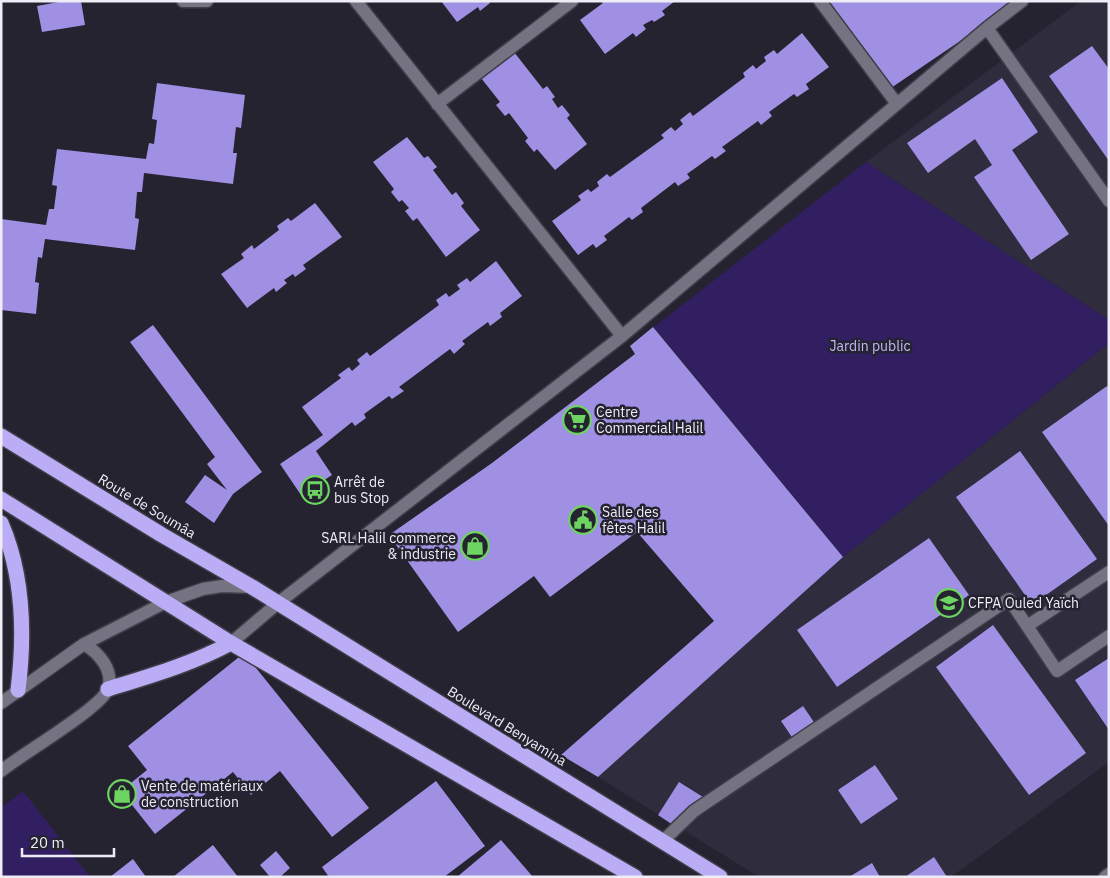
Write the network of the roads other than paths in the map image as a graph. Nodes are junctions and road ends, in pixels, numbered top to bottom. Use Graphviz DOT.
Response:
graph roads {
  1 [pos="183,1"];
  2 [pos="207,1"];
  3 [pos="356,1"];
  4 [pos="572,1"];
  5 [pos="820,1"];
  6 [pos="1022,1"];
  7 [pos="987,28"];
  8 [pos="437,104"];
  9 [pos="897,104"];
  10 [pos="1109,201"];
  11 [pos="622,336"];
  12 [pos="1,436"];
  13 [pos="1,499"];
  14 [pos="1,523"];
  15 [pos="1109,572"];
  16 [pos="252,587"];
  17 [pos="166,602"];
  18 [pos="278,603"];
  19 [pos="1027,626"];
  20 [pos="1109,636"];
  21 [pos="231,643"];
  22 [pos="84,644"];
  23 [pos="108,689"];
  24 [pos="18,690"];
  25 [pos="1,703"];
  26 [pos="1,771"];
  27 [pos="662,841"];
  28 [pos="1109,874"];
  29 [pos="635,877"];
  30 [pos="720,877"];
  31 [pos="1105,877"];
  1 -- 2 [label="street"];
  3 -- 8 [label="street"];
  4 -- 8 [label="street"];
  5 -- 9 [label="street"];
  6 -- 7 [label="street"];
  7 -- 9 [label="street"];
  7 -- 10 [label="street"];
  8 -- 11 [label="street"];
  9 -- 11 [label="street"];
  11 -- 18 [label="street"];
  12 -- 16 [label="highway, Route de Soumâa"];
  13 -- 17 [label="highway"];
  14 -- 24 [label="highway"];
  15 -- 19 [label="street"];
  16 -- 17 [label="street"];
  16 -- 18 [label="highway, Route de Soumâa"];
  17 -- 21 [label="highway"];
  17 -- 22 [label="street"];
  18 -- 21 [label="street"];
  18 -- 27 [label="highway, Boulevard Benyamina"];
  19 -- 20 [label="street"];
  19 -- 27 [label="street"];
  21 -- 23 [label="highway"];
  21 -- 29 [label="highway"];
  22 -- 23 [label="street"];
  22 -- 24 [label="street"];
  23 -- 26 [label="street"];
  24 -- 25 [label="street"];
  27 -- 30 [label="highway, Boulevard Benyamina"];
  28 -- 31 [label="street"];
}
